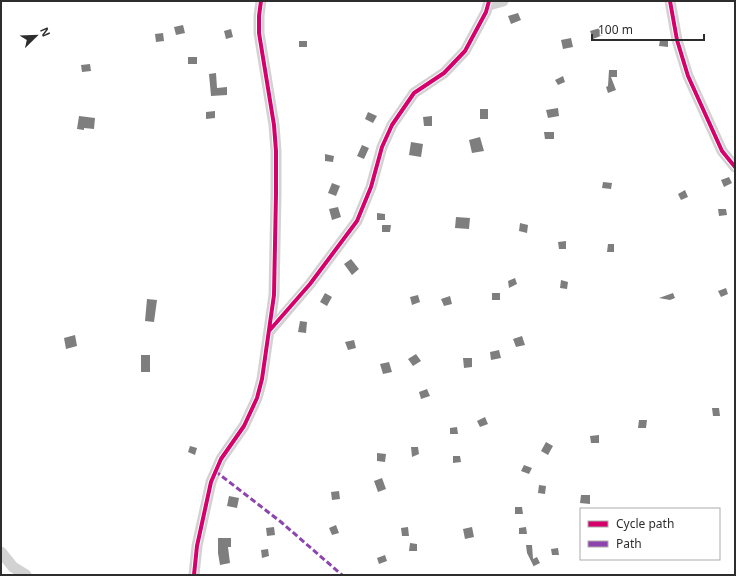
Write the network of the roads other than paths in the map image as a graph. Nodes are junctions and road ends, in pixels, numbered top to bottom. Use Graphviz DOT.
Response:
graph roads {
  1 [pos="261,1"];
  2 [pos="503,1"];
  3 [pos="670,1"];
  4 [pos="489,3"];
  5 [pos="735,167"];
  6 [pos="269,332"];
  7 [pos="1,552"];
  8 [pos="26,575"];
  9 [pos="194,575"];
  1 -- 6 [label="street"];
  2 -- 4 [label="street"];
  3 -- 5 [label="street"];
  4 -- 6 [label="street"];
  6 -- 9 [label="street"];
  7 -- 8 [label="street"];
}
